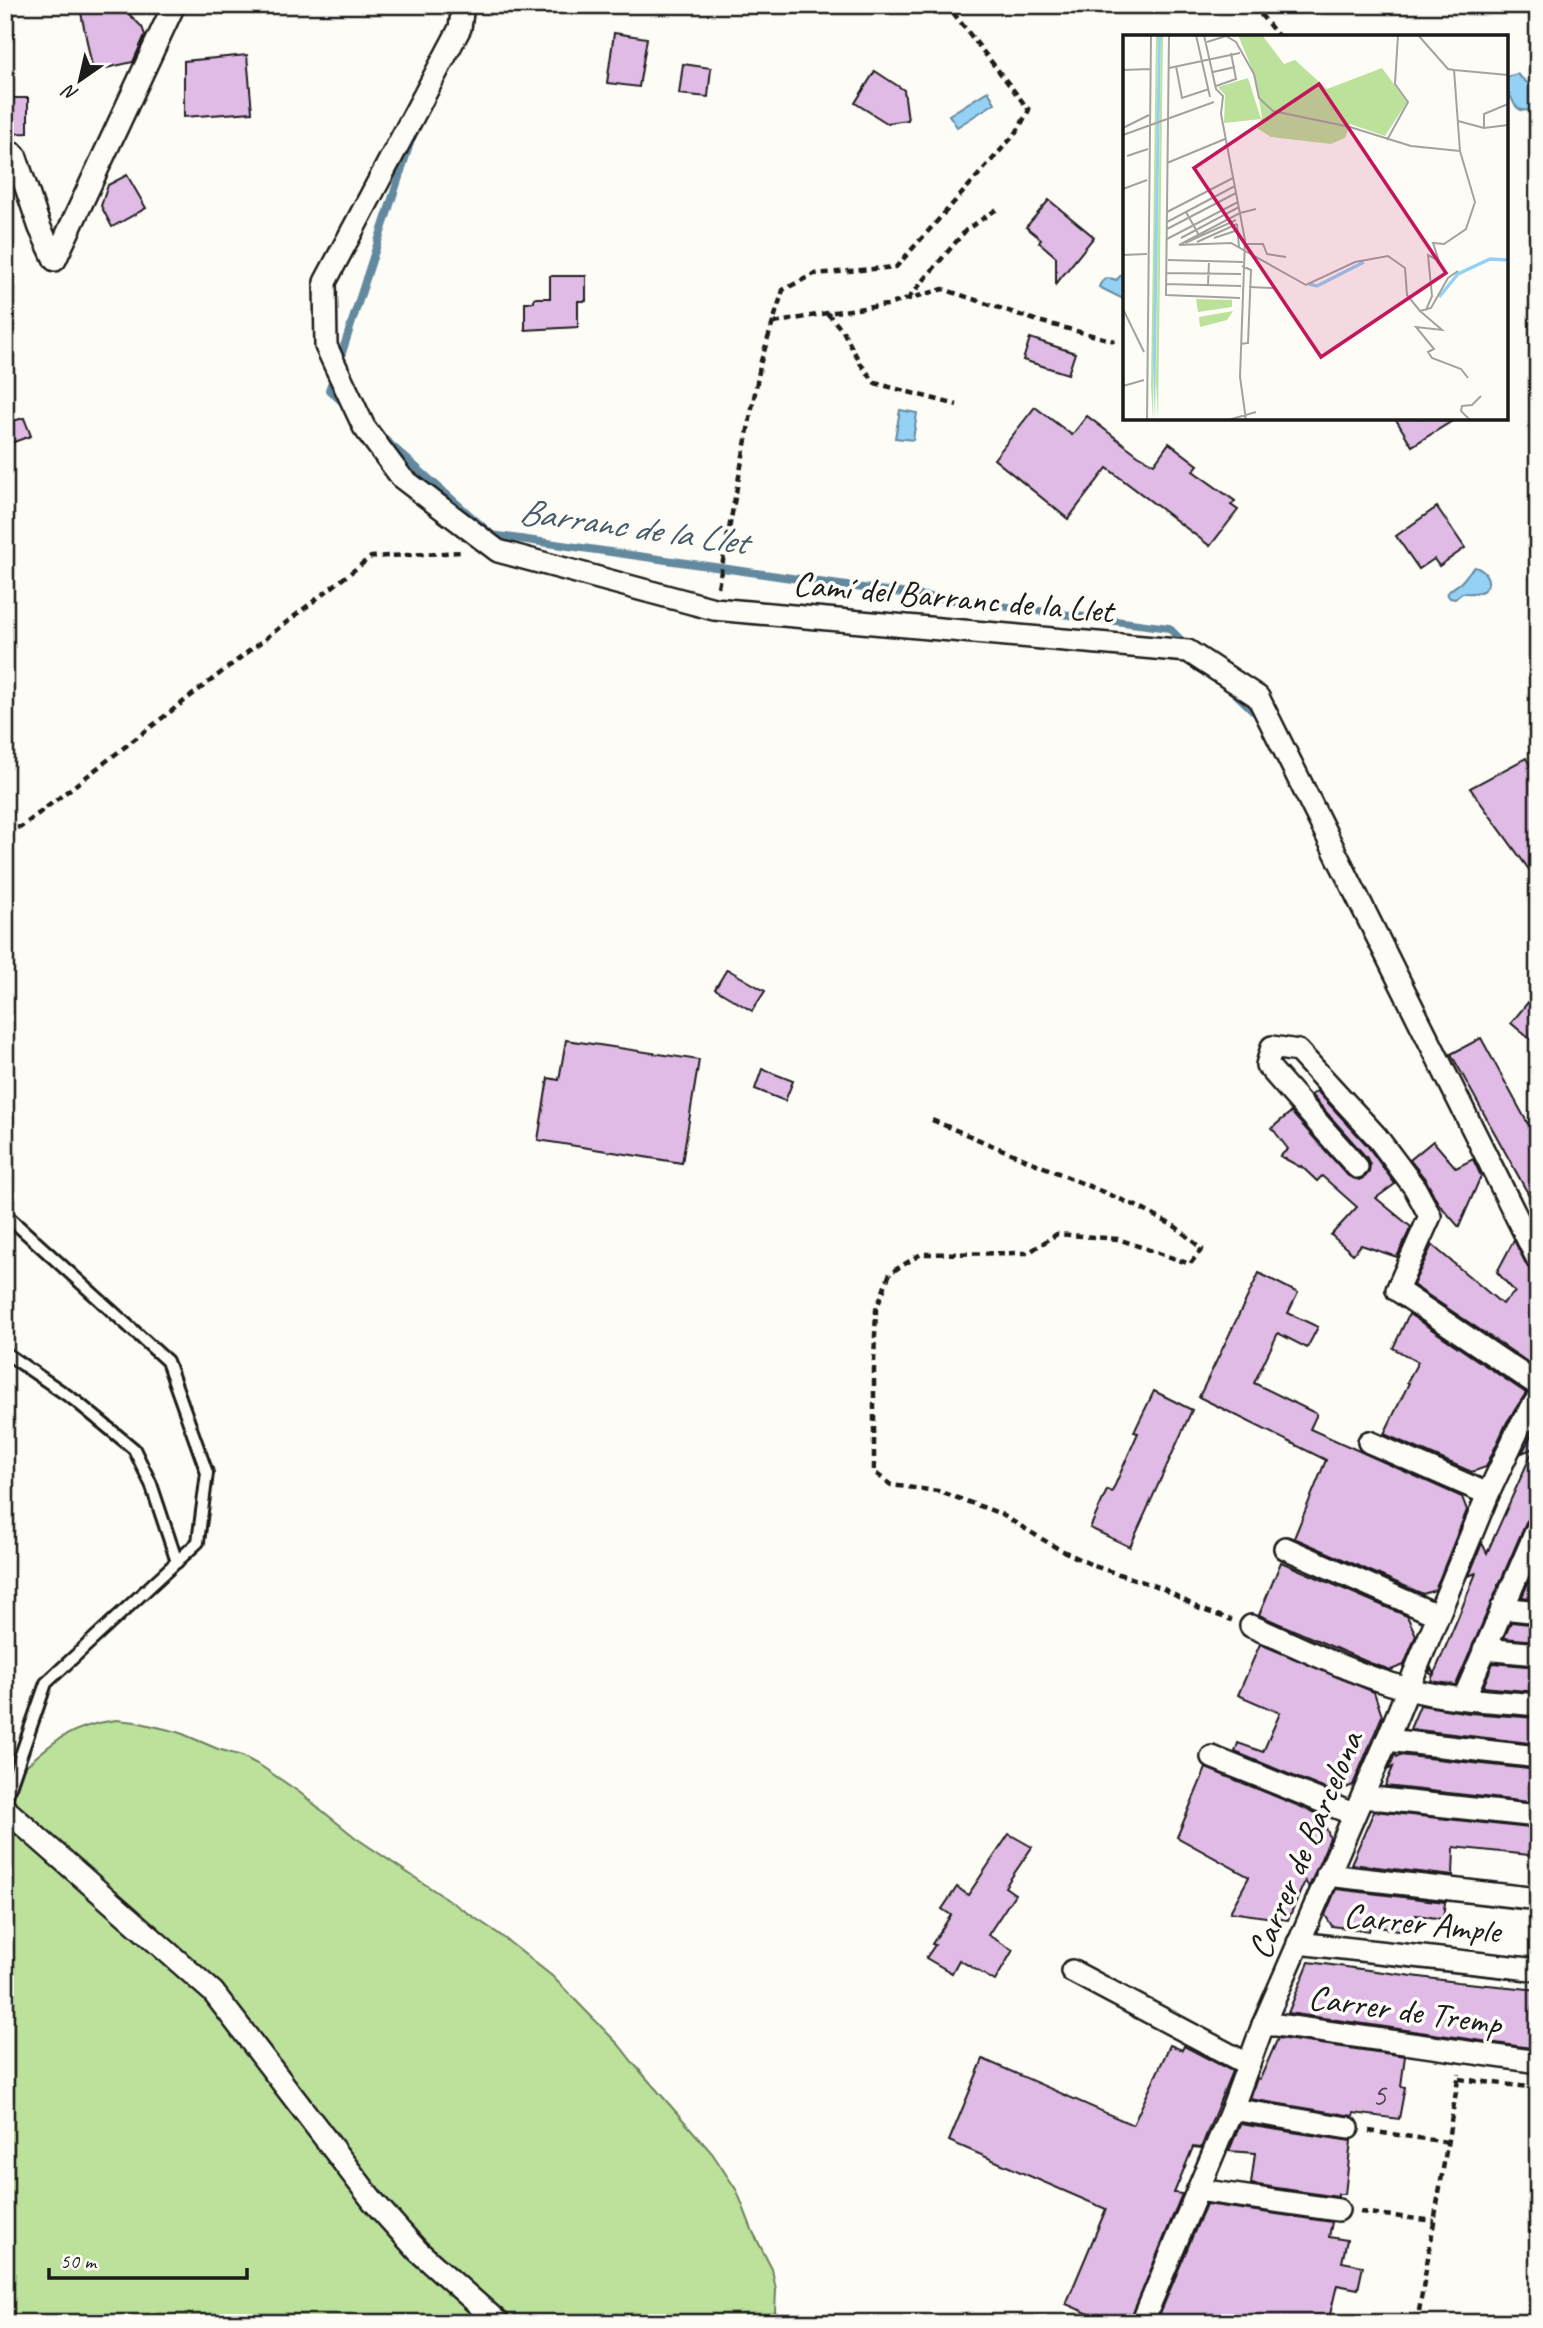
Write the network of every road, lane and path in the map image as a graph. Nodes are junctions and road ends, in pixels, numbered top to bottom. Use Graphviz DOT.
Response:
graph roads {
  1 [pos="174,5"];
  2 [pos="463,5"];
  3 [pos="947,5"];
  4 [pos="1253,5"];
  5 [pos="1277,35"];
  6 [pos="5,149"];
  7 [pos="997,209"];
  8 [pos="908,299"];
  9 [pos="827,313"];
  10 [pos="773,323"];
  11 [pos="1115,341"];
  12 [pos="957,405"];
  13 [pos="498,551"];
  14 [pos="714,609"];
  15 [pos="5,830"];
  16 [pos="932,1120"];
  17 [pos="1357,1167"];
  18 [pos="5,1214"];
  19 [pos="1538,1260"];
  20 [pos="7,1354"];
  21 [pos="1538,1385"];
  22 [pos="1538,1398"];
  23 [pos="1369,1442"];
  24 [pos="1488,1494"];
  25 [pos="1538,1527"];
  26 [pos="1285,1548"];
  27 [pos="1532,1553"];
  28 [pos="177,1562"];
  29 [pos="1502,1608"];
  30 [pos="1538,1612"];
  31 [pos="1437,1615"];
  32 [pos="1251,1626"];
  33 [pos="1484,1649"];
  34 [pos="1538,1654"];
  35 [pos="1407,1689"];
  36 [pos="1464,1698"];
  37 [pos="1538,1705"];
  38 [pos="1387,1740"];
  39 [pos="1212,1757"];
  40 [pos="1538,1757"];
  41 [pos="5,1801"];
  42 [pos="1358,1806"];
  43 [pos="5,1809"];
  44 [pos="1538,1816"];
  45 [pos="1327,1875"];
  46 [pos="1538,1899"];
  47 [pos="1298,1943"];
  48 [pos="1538,1970"];
  49 [pos="1072,1971"];
  50 [pos="1263,2025"];
  51 [pos="1460,2053"];
  52 [pos="1538,2062"];
  53 [pos="1249,2065"];
  54 [pos="1458,2079"];
  55 [pos="1538,2088"];
  56 [pos="1232,2109"];
  57 [pos="1348,2128"];
  58 [pos="1447,2142"];
  59 [pos="1198,2190"];
  60 [pos="1338,2210"];
  61 [pos="1434,2221"];
  62 [pos="499,2323"];
  63 [pos="1142,2323"];
  64 [pos="1417,2323"];
  1 -- 6 [label="street"];
  2 -- 13 [label="street, Camí del Barranc de la Llet"];
  3 -- 10 [label="path"];
  4 -- 5 [label="path"];
  7 -- 8 [label="path"];
  8 -- 9 [label="path"];
  8 -- 11 [label="path"];
  9 -- 10 [label="path"];
  9 -- 12 [label="path"];
  10 -- 14 [label="path"];
  13 -- 14 [label="street, Camí del Barranc de la Llet"];
  13 -- 15 [label="path"];
  14 -- 19 [label="street, Camí del Barranc de la Llet"];
  16 -- 32 [label="path"];
  17 -- 21 [label="street"];
  18 -- 28 [label="lane"];
  20 -- 28 [label="lane"];
  22 -- 24 [label="street, Carrer de Barcelona"];
  23 -- 24 [label="street"];
  24 -- 31 [label="street, Carrer de Barcelona"];
  25 -- 27 [label="street"];
  26 -- 31 [label="street"];
  27 -- 29 [label="street"];
  28 -- 41 [label="lane"];
  29 -- 30 [label="street"];
  29 -- 33 [label="street"];
  31 -- 35 [label="street, Carrer de Barcelona"];
  32 -- 35 [label="street"];
  33 -- 34 [label="street"];
  33 -- 36 [label="street"];
  35 -- 36 [label="street"];
  35 -- 38 [label="street, Carrer de Barcelona"];
  36 -- 37 [label="street"];
  38 -- 40 [label="street"];
  38 -- 42 [label="street, Carrer de Barcelona"];
  39 -- 42 [label="street"];
  42 -- 44 [label="street"];
  42 -- 45 [label="street, Carrer de Barcelona"];
  43 -- 62 [label="street"];
  45 -- 46 [label="street"];
  45 -- 47 [label="street, Carrer de Barcelona"];
  47 -- 48 [label="street, Carrer Ample"];
  47 -- 50 [label="street, Carrer de Barcelona"];
  49 -- 53 [label="street"];
  50 -- 51 [label="street, Carrer de Tremp"];
  50 -- 53 [label="street, Carrer de Barcelona"];
  51 -- 52 [label="street, Carrer de Tremp"];
  51 -- 54 [label="path"];
  53 -- 56 [label="street, Carrer de Barcelona"];
  54 -- 55 [label="path"];
  54 -- 58 [label="path"];
  56 -- 57 [label="street"];
  56 -- 59 [label="street, Carrer de Barcelona"];
  57 -- 58 [label="path"];
  58 -- 61 [label="path"];
  59 -- 60 [label="street"];
  59 -- 63 [label="street, Carrer de Barcelona"];
  60 -- 61 [label="path"];
  61 -- 64 [label="path"];
}
